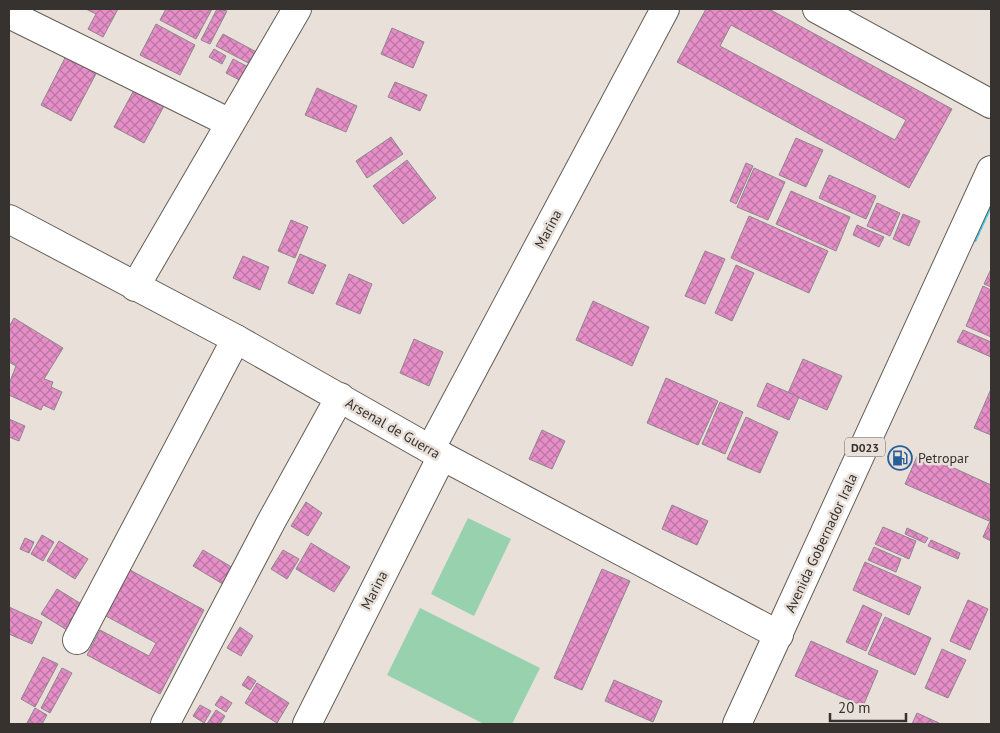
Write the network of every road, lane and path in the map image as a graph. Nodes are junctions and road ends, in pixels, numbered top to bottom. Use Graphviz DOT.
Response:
graph roads {
  1 [pos="297,9"];
  2 [pos="665,9"];
  3 [pos="816,9"];
  4 [pos="9,14"];
  5 [pos="991,104"];
  6 [pos="230,123"];
  7 [pos="991,170"];
  8 [pos="9,219"];
  9 [pos="135,287"];
  10 [pos="236,339"];
  11 [pos="340,397"];
  12 [pos="436,452"];
  13 [pos="779,635"];
  14 [pos="77,640"];
  15 [pos="165,724"];
  16 [pos="307,724"];
  17 [pos="737,724"];
  1 -- 6 [label="street"];
  2 -- 12 [label="street, Marina"];
  3 -- 5 [label="street"];
  4 -- 6 [label="street"];
  6 -- 9 [label="street"];
  7 -- 13 [label="street, Avenida Gobernador Irala / D023"];
  8 -- 9 [label="street, Arsenal de Guerra"];
  9 -- 10 [label="street, Arsenal de Guerra"];
  10 -- 11 [label="street, Arsenal de Guerra"];
  10 -- 14 [label="street"];
  11 -- 12 [label="street, Arsenal de Guerra"];
  11 -- 15 [label="street"];
  12 -- 13 [label="street, Arsenal de Guerra"];
  12 -- 16 [label="street, Marina"];
  13 -- 17 [label="street, Avenida Gobernador Irala / D023"];
}
